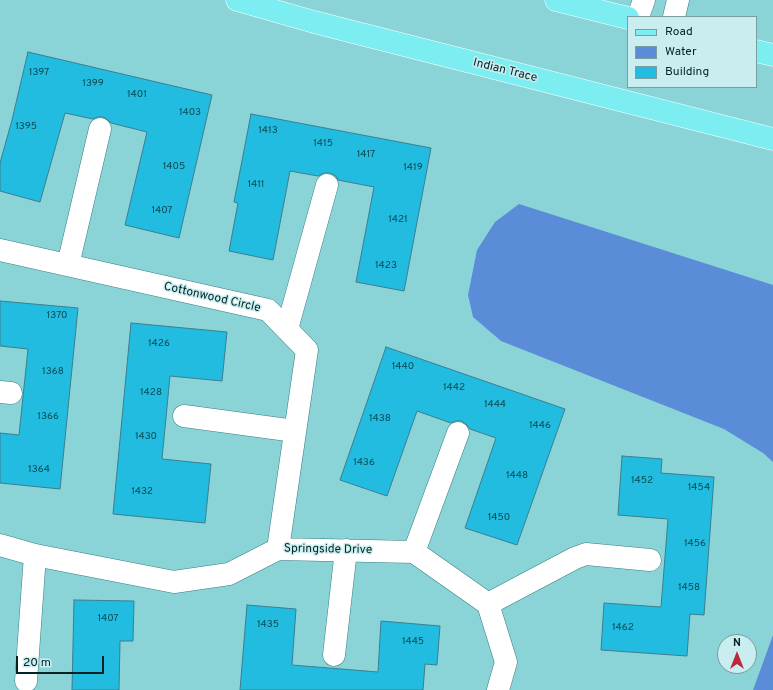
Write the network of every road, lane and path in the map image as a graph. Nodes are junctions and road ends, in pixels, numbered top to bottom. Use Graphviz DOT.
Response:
graph roads {
  1 [pos="237,0"];
  2 [pos="556,0"];
  3 [pos="644,0"];
  4 [pos="678,0"];
  5 [pos="638,16"];
  6 [pos="674,16"];
  7 [pos="627,18"];
  8 [pos="757,51"];
  9 [pos="773,55"];
  10 [pos="100,129"];
  11 [pos="773,139"];
  12 [pos="327,185"];
  13 [pos="0,250"];
  14 [pos="68,265"];
  15 [pos="287,329"];
  16 [pos="184,416"];
  17 [pos="295,431"];
  18 [pos="458,433"];
  19 [pos="0,545"];
  20 [pos="278,549"];
  21 [pos="346,550"];
  22 [pos="414,552"];
  23 [pos="35,555"];
  24 [pos="650,560"];
  25 [pos="488,604"];
  26 [pos="334,655"];
  27 [pos="26,681"];
  28 [pos="498,690"];
  1 -- 11 [label="main road, Indian Trace"];
  2 -- 7 [label="main road"];
  3 -- 5 [label="street"];
  4 -- 6 [label="street"];
  8 -- 9 [label="main road"];
  10 -- 14 [label="street"];
  12 -- 15 [label="street"];
  13 -- 14 [label="street, Cottonwood Circle"];
  14 -- 15 [label="street, Cottonwood Circle"];
  15 -- 17 [label="street, Cottonwood Circle"];
  16 -- 17 [label="street"];
  17 -- 20 [label="street, Cottonwood Circle"];
  18 -- 22 [label="street"];
  19 -- 23 [label="street, Springside Drive"];
  20 -- 21 [label="street, Springside Drive"];
  20 -- 23 [label="street, Springside Drive"];
  21 -- 22 [label="street, Springside Drive"];
  21 -- 26 [label="street"];
  22 -- 25 [label="street"];
  23 -- 27 [label="street"];
  24 -- 25 [label="street"];
  25 -- 28 [label="street"];
}
